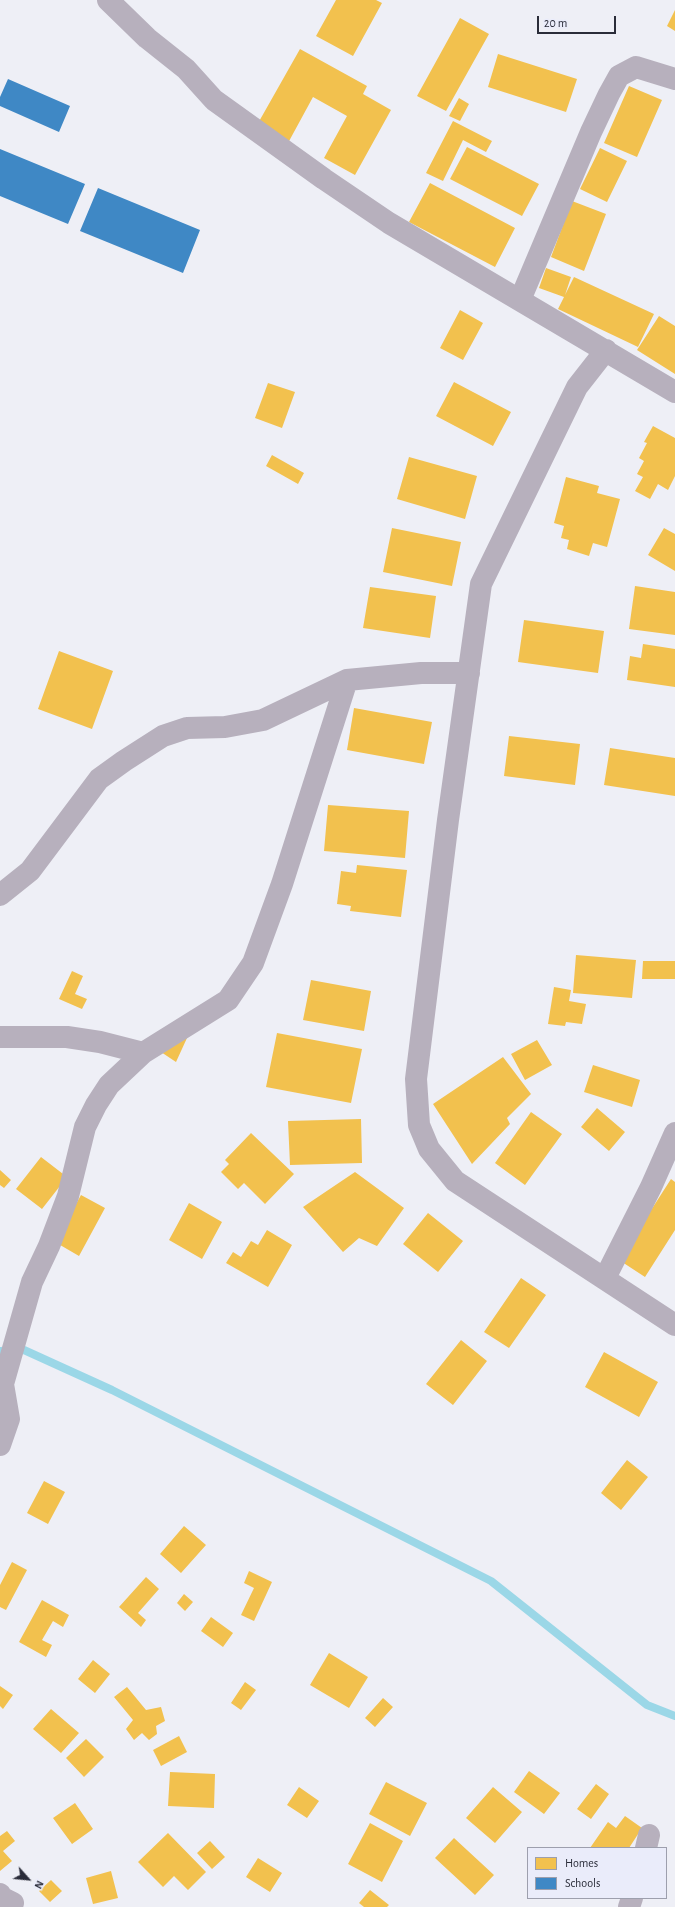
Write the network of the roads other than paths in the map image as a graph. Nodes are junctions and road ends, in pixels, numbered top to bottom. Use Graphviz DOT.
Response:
graph roads {
  1 [pos="108,0"];
  2 [pos="675,79"];
  3 [pos="520,300"];
  4 [pos="606,350"];
  5 [pos="675,392"];
  6 [pos="469,673"];
  7 [pos="347,680"];
  8 [pos="0,895"];
  9 [pos="0,1037"];
  10 [pos="143,1053"];
  11 [pos="675,1133"];
  12 [pos="605,1278"];
  13 [pos="675,1325"];
  14 [pos="0,1445"];
  15 [pos="0,1894"];
  16 [pos="10,1907"];
  1 -- 3 [label="street"];
  2 -- 3 [label="street"];
  3 -- 4 [label="street"];
  4 -- 5 [label="street"];
  4 -- 6 [label="street"];
  6 -- 7 [label="street"];
  6 -- 12 [label="street"];
  7 -- 8 [label="street"];
  7 -- 10 [label="street"];
  9 -- 10 [label="street"];
  10 -- 14 [label="street"];
  11 -- 12 [label="street"];
  12 -- 13 [label="street"];
  15 -- 16 [label="street"];
}
